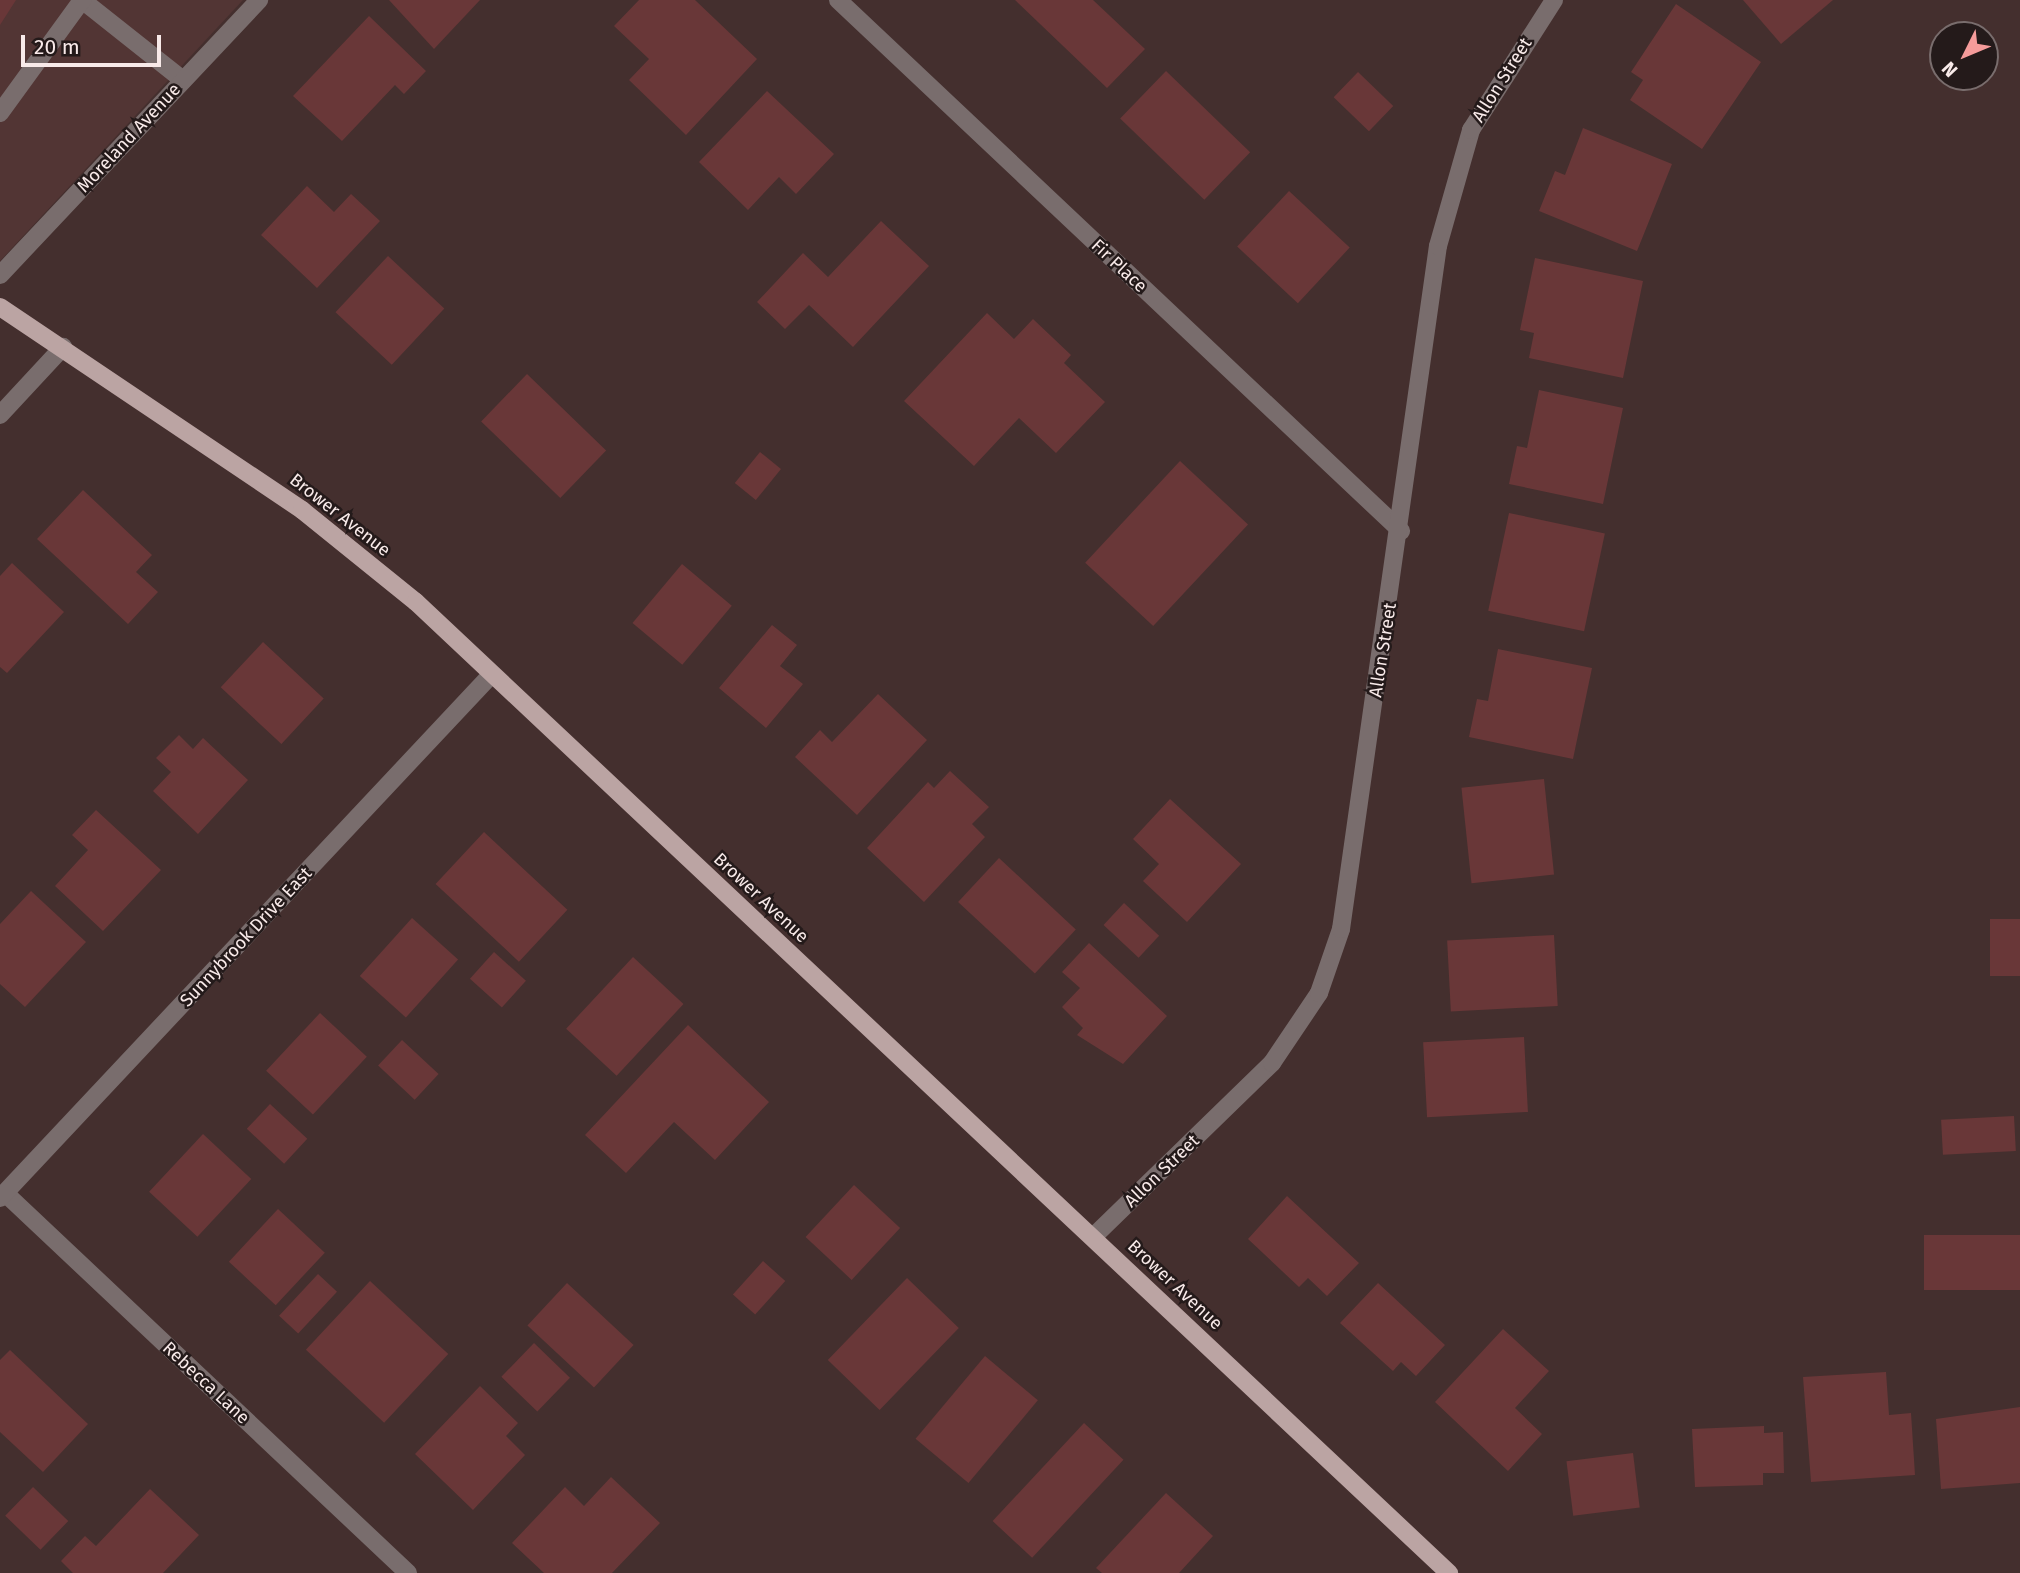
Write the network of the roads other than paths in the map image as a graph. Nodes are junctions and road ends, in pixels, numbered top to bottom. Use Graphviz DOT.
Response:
graph roads {
  1 [pos="82,0"];
  2 [pos="259,0"];
  3 [pos="838,0"];
  4 [pos="1554,0"];
  5 [pos="183,80"];
  6 [pos="0,113"];
  7 [pos="0,275"];
  8 [pos="0,307"];
  9 [pos="63,347"];
  10 [pos="0,415"];
  11 [pos="1401,531"];
  12 [pos="491,675"];
  13 [pos="2,1196"];
  14 [pos="1093,1237"];
  15 [pos="408,1573"];
  16 [pos="1449,1573"];
  1 -- 5 [label="street"];
  1 -- 6 [label="street"];
  2 -- 5 [label="street, Moreland Avenue"];
  3 -- 11 [label="street, Fir Place"];
  4 -- 11 [label="street, Allon Street"];
  5 -- 7 [label="street, Moreland Avenue"];
  8 -- 9 [label="main road, Brower Avenue"];
  9 -- 10 [label="street"];
  9 -- 12 [label="main road, Brower Avenue"];
  11 -- 14 [label="street, Allon Street"];
  12 -- 13 [label="street, Sunnybrook Drive East"];
  12 -- 14 [label="main road, Brower Avenue"];
  13 -- 15 [label="street, Rebecca Lane"];
  14 -- 16 [label="main road, Brower Avenue"];
}
